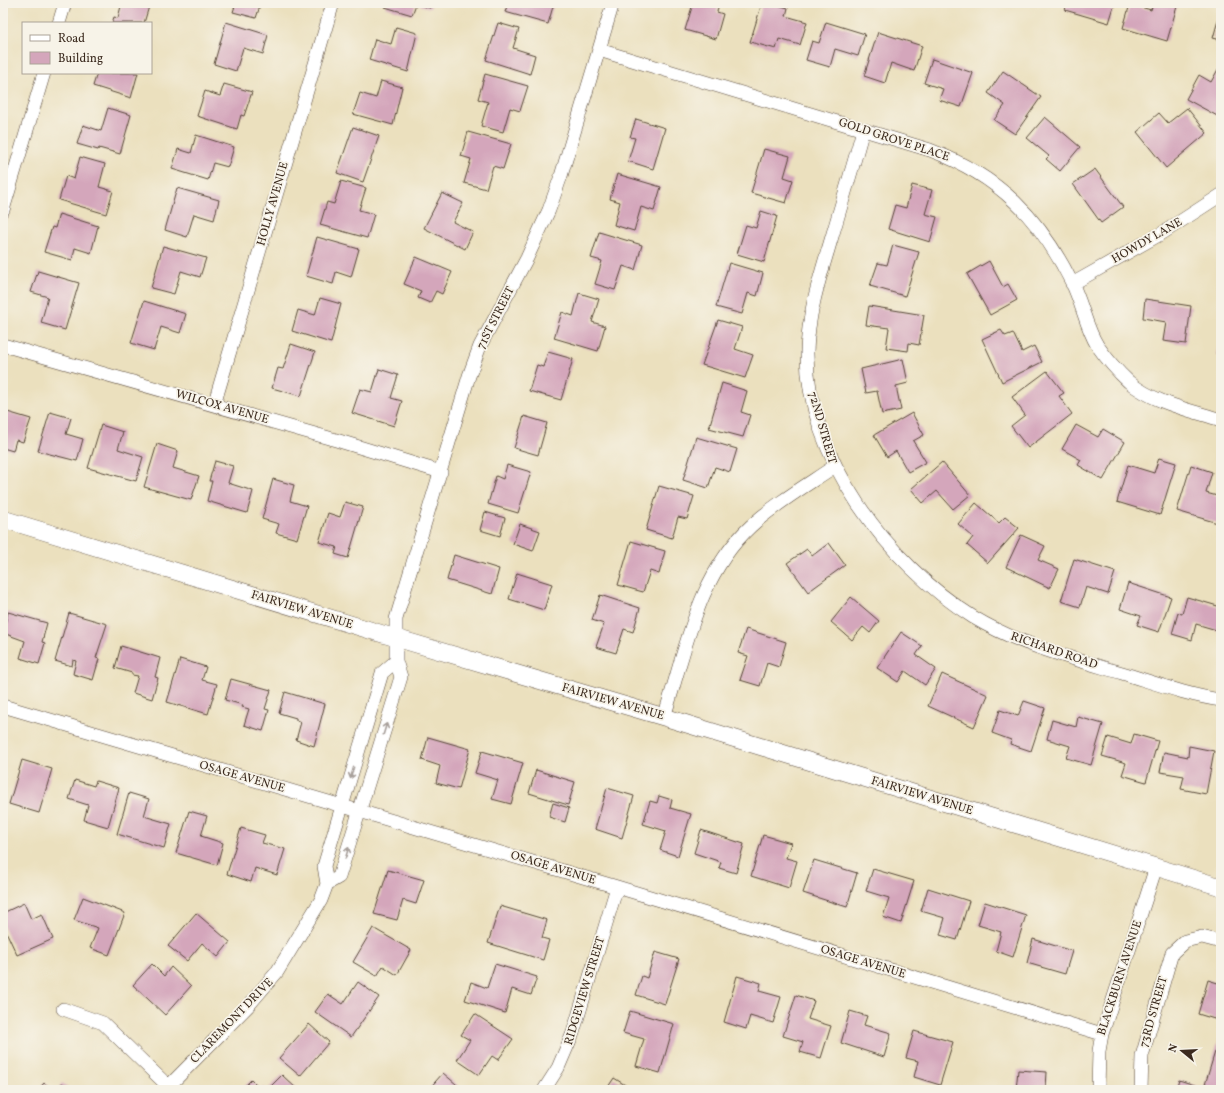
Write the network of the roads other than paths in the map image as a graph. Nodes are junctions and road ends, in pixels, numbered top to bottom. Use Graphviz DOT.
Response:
graph roads {
  1 [pos="65,3"];
  2 [pos="333,3"];
  3 [pos="613,3"];
  4 [pos="59,22"];
  5 [pos="599,50"];
  6 [pos="44,74"];
  7 [pos="863,130"];
  8 [pos="1221,195"];
  9 [pos="3,210"];
  10 [pos="1072,284"];
  11 [pos="3,345"];
  12 [pos="214,405"];
  13 [pos="1221,420"];
  14 [pos="835,466"];
  15 [pos="441,472"];
  16 [pos="3,519"];
  17 [pos="396,638"];
  18 [pos="396,661"];
  19 [pos="1221,700"];
  20 [pos="3,706"];
  21 [pos="664,716"];
  22 [pos="343,806"];
  23 [pos="360,811"];
  24 [pos="1156,867"];
  25 [pos="327,884"];
  26 [pos="617,887"];
  27 [pos="1221,887"];
  28 [pos="1221,942"];
  29 [pos="63,1009"];
  30 [pos="1102,1034"];
  31 [pos="166,1088"];
  32 [pos="544,1090"];
  33 [pos="1098,1090"];
  34 [pos="1141,1090"];
  1 -- 4 [label="street"];
  2 -- 12 [label="street, HOLLY AVENUE"];
  3 -- 5 [label="street, 71ST STREET"];
  5 -- 7 [label="street, GOLD GROVE PLACE"];
  5 -- 15 [label="street, 71ST STREET"];
  6 -- 9 [label="street"];
  7 -- 10 [label="street, GOLD GROVE PLACE"];
  7 -- 14 [label="street, 72ND STREET"];
  8 -- 10 [label="street, HOWDY LANE"];
  10 -- 13 [label="street, GOLD GROVE PLACE"];
  11 -- 12 [label="street, WILCOX AVENUE"];
  12 -- 15 [label="street, WILCOX AVENUE"];
  14 -- 19 [label="street, RICHARD ROAD"];
  14 -- 21 [label="street, 72ND STREET"];
  15 -- 17 [label="street, 71ST STREET"];
  16 -- 17 [label="street, FAIRVIEW AVENUE"];
  17 -- 18 [label="street, CLAREMONT DRIVE"];
  17 -- 21 [label="street, FAIRVIEW AVENUE"];
  18 -- 22 [label="street, CLAREMONT DRIVE, one-way"];
  23 -- 18 [label="street, CLAREMONT DRIVE, one-way"];
  20 -- 22 [label="street, OSAGE AVENUE"];
  21 -- 24 [label="street, FAIRVIEW AVENUE"];
  22 -- 23 [label="street, OSAGE AVENUE"];
  22 -- 25 [label="street, CLAREMONT DRIVE"];
  25 -- 23 [label="street, CLAREMONT DRIVE, one-way"];
  23 -- 26 [label="street, OSAGE AVENUE"];
  24 -- 27 [label="street, FAIRVIEW AVENUE"];
  24 -- 30 [label="street, BLACKBURN AVENUE"];
  25 -- 31 [label="street, CLAREMONT DRIVE"];
  26 -- 30 [label="street, OSAGE AVENUE"];
  26 -- 32 [label="street, RIDGEVIEW STREET"];
  28 -- 34 [label="street, 73RD STREET"];
  29 -- 31 [label="street"];
  30 -- 33 [label="street, BLACKBURN AVENUE"];
}
